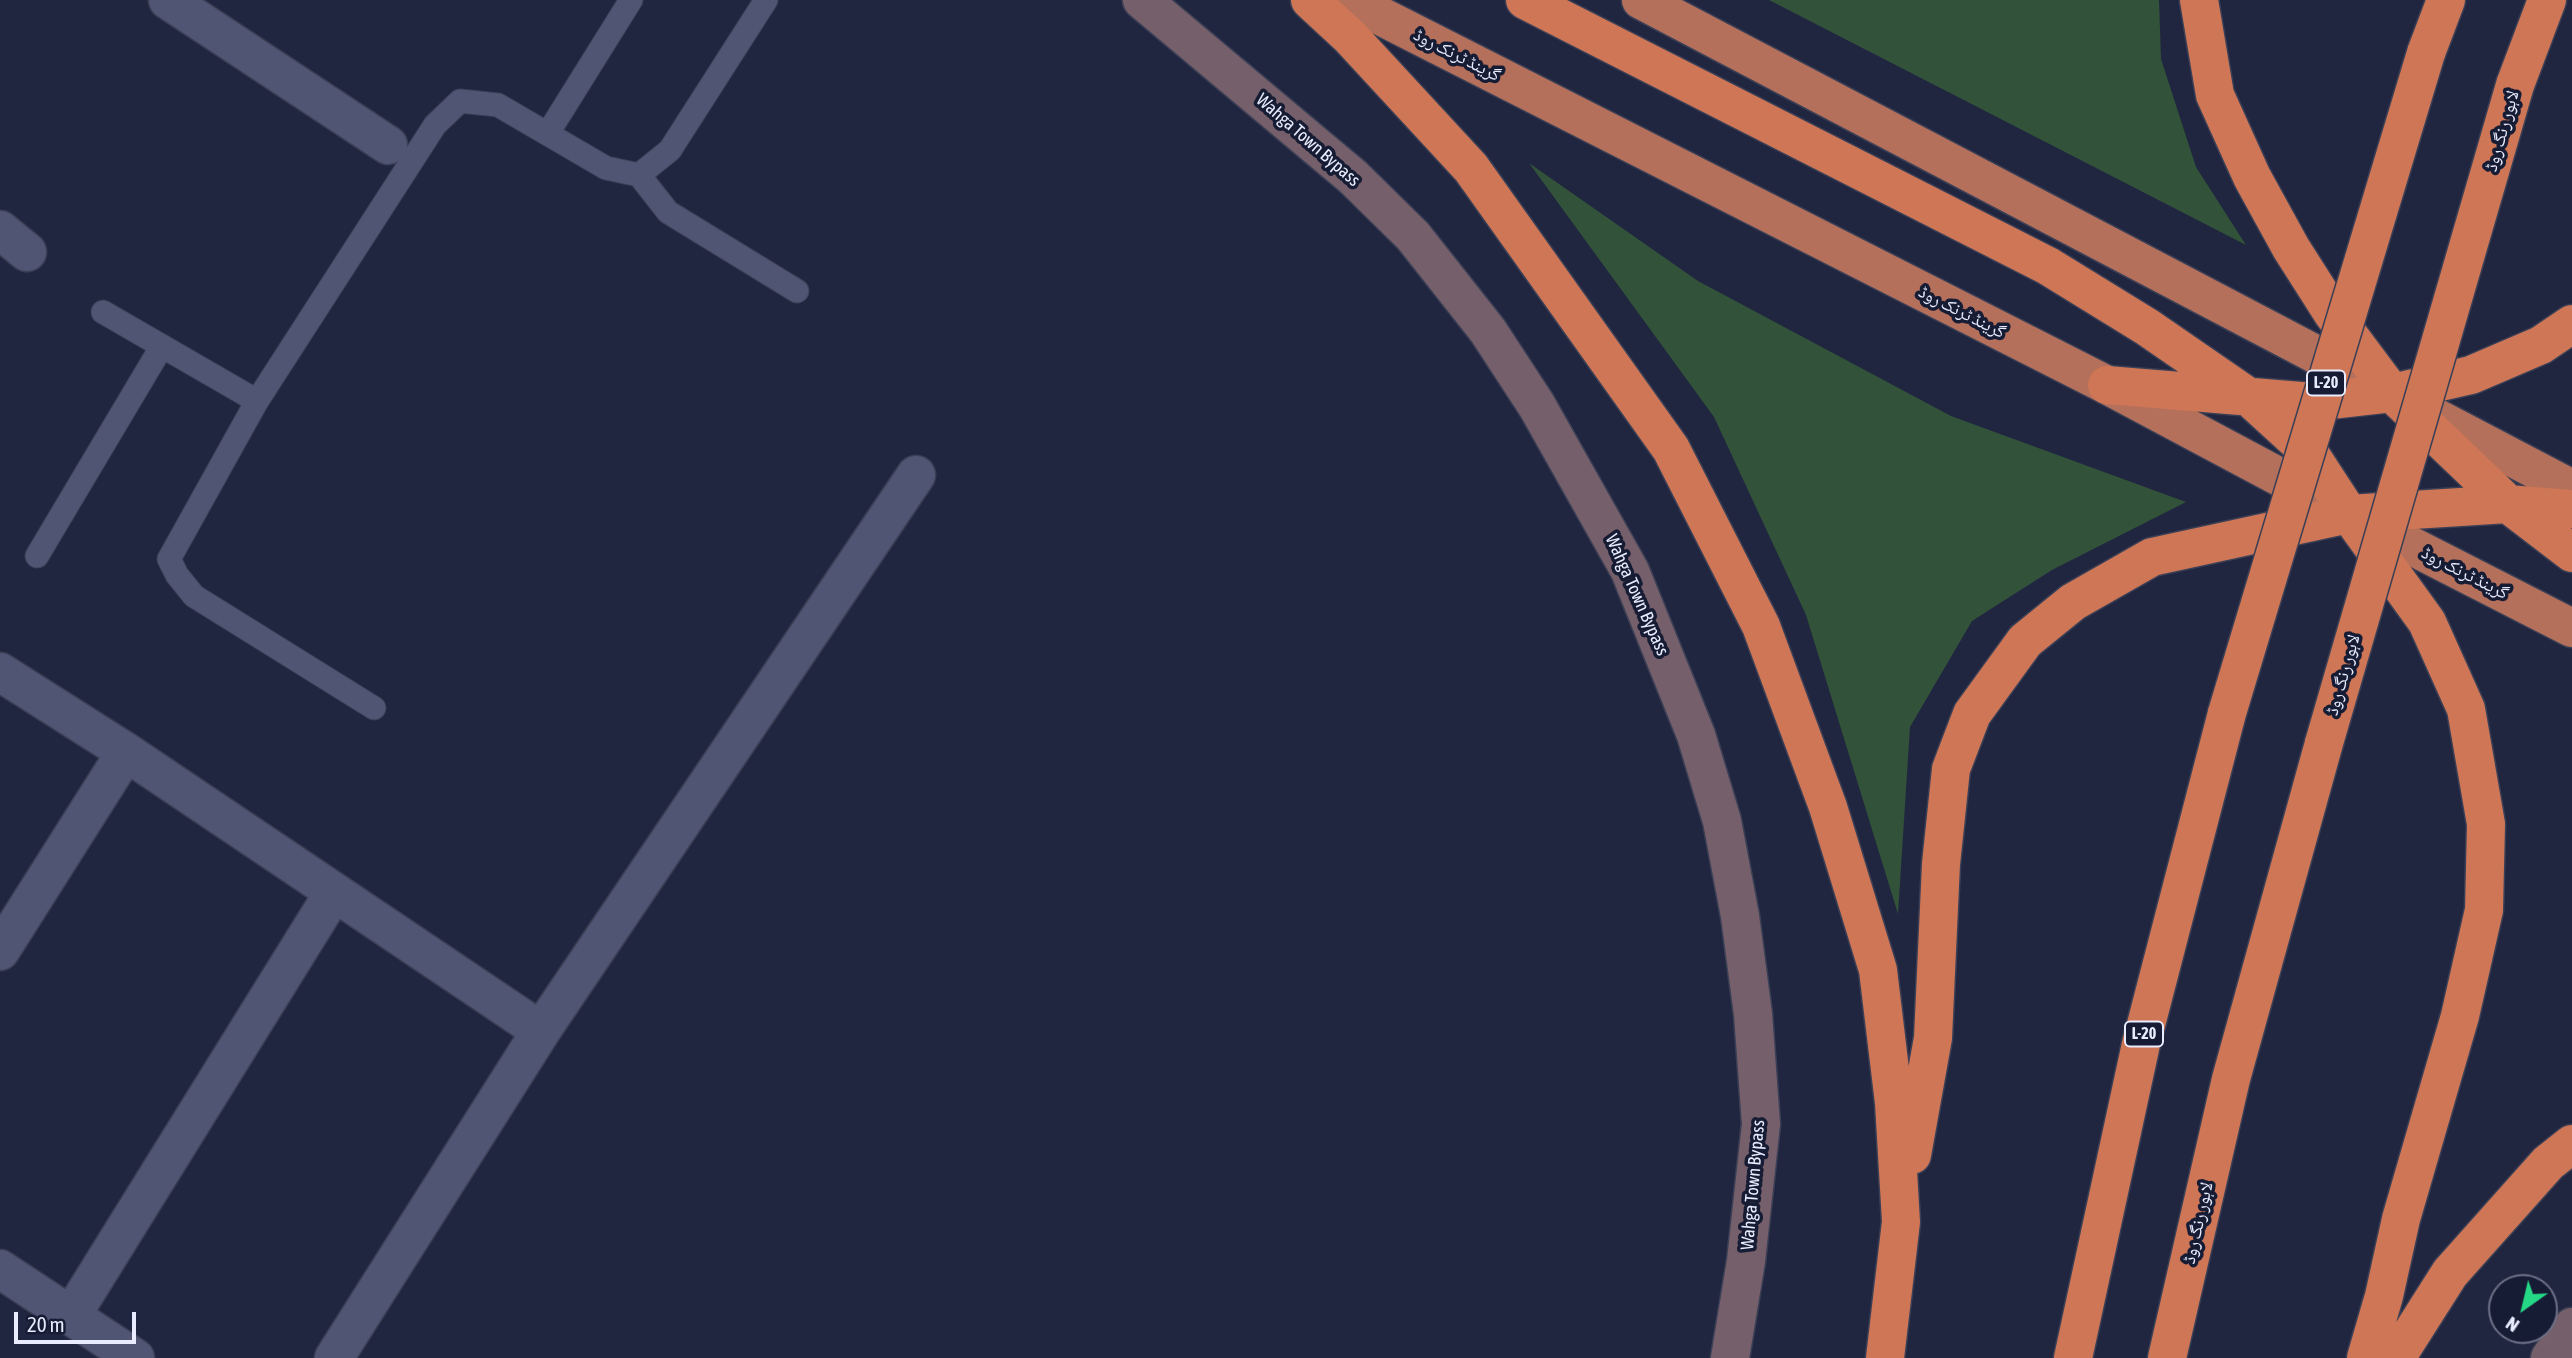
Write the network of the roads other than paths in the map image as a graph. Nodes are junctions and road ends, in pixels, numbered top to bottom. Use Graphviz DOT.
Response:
graph roads {
  1 [pos="168,0"];
  2 [pos="631,0"];
  3 [pos="766,0"];
  4 [pos="1142,0"];
  5 [pos="1310,0"];
  6 [pos="1349,0"];
  7 [pos="1525,0"];
  8 [pos="1641,0"];
  9 [pos="2199,0"];
  10 [pos="2446,0"];
  11 [pos="2547,0"];
  12 [pos="548,132"];
  13 [pos="388,145"];
  14 [pos="639,175"];
  15 [pos="797,291"];
  16 [pos="103,312"];
  17 [pos="2572,324"];
  18 [pos="162,346"];
  19 [pos="2106,385"];
  20 [pos="2392,393"];
  21 [pos="2250,398"];
  22 [pos="257,401"];
  23 [pos="916,475"];
  24 [pos="2572,489"];
  25 [pos="2508,504"];
  26 [pos="2572,509"];
  27 [pos="2349,514"];
  28 [pos="2572,553"];
  29 [pos="37,556"];
  30 [pos="2572,628"];
  31 [pos="0,672"];
  32 [pos="374,708"];
  33 [pos="126,752"];
  34 [pos="333,894"];
  35 [pos="0,951"];
  36 [pos="541,1031"];
  37 [pos="2572,1144"];
  38 [pos="1900,1222"];
  39 [pos="0,1269"];
  40 [pos="71,1317"];
  41 [pos="2572,1327"];
  42 [pos="135,1358"];
  43 [pos="334,1358"];
  44 [pos="1730,1358"];
  45 [pos="1885,1358"];
  46 [pos="2073,1358"];
  47 [pos="2167,1358"];
  48 [pos="2367,1358"];
  49 [pos="2396,1358"];
  50 [pos="2550,1358"];
  1 -- 13 [label="street"];
  2 -- 12 [label="lane"];
  3 -- 14 [label="lane"];
  4 -- 44 [label="main road, Wahga Town Bypass"];
  5 -- 38 [label="highway"];
  6 -- 19 [label="highway, گرینڈ ٹرنک روڈ"];
  7 -- 21 [label="highway"];
  8 -- 20 [label="highway"];
  9 -- 20 [label="highway"];
  10 -- 46 [label="highway, L-20, bridge"];
  11 -- 47 [label="highway, لاہور رنگ روڈ, bridge"];
  12 -- 14 [label="lane"];
  12 -- 22 [label="lane"];
  14 -- 15 [label="lane"];
  16 -- 18 [label="lane"];
  17 -- 20 [label="highway"];
  18 -- 22 [label="lane"];
  18 -- 29 [label="lane"];
  19 -- 21 [label="highway"];
  19 -- 27 [label="highway, گرینڈ ٹرنک روڈ"];
  20 -- 21 [label="highway"];
  20 -- 24 [label="highway"];
  20 -- 25 [label="highway"];
  21 -- 27 [label="highway"];
  22 -- 32 [label="lane"];
  23 -- 36 [label="street"];
  25 -- 26 [label="highway"];
  25 -- 27 [label="highway"];
  25 -- 28 [label="highway"];
  27 -- 30 [label="highway, گرینڈ ٹرنک روڈ"];
  27 -- 38 [label="highway"];
  27 -- 48 [label="highway"];
  31 -- 33 [label="street"];
  33 -- 34 [label="street"];
  33 -- 35 [label="street"];
  34 -- 36 [label="street"];
  34 -- 40 [label="street"];
  36 -- 43 [label="street"];
  37 -- 49 [label="highway"];
  38 -- 45 [label="highway"];
  39 -- 40 [label="street"];
  40 -- 42 [label="street"];
  41 -- 50 [label="main road"];
}
